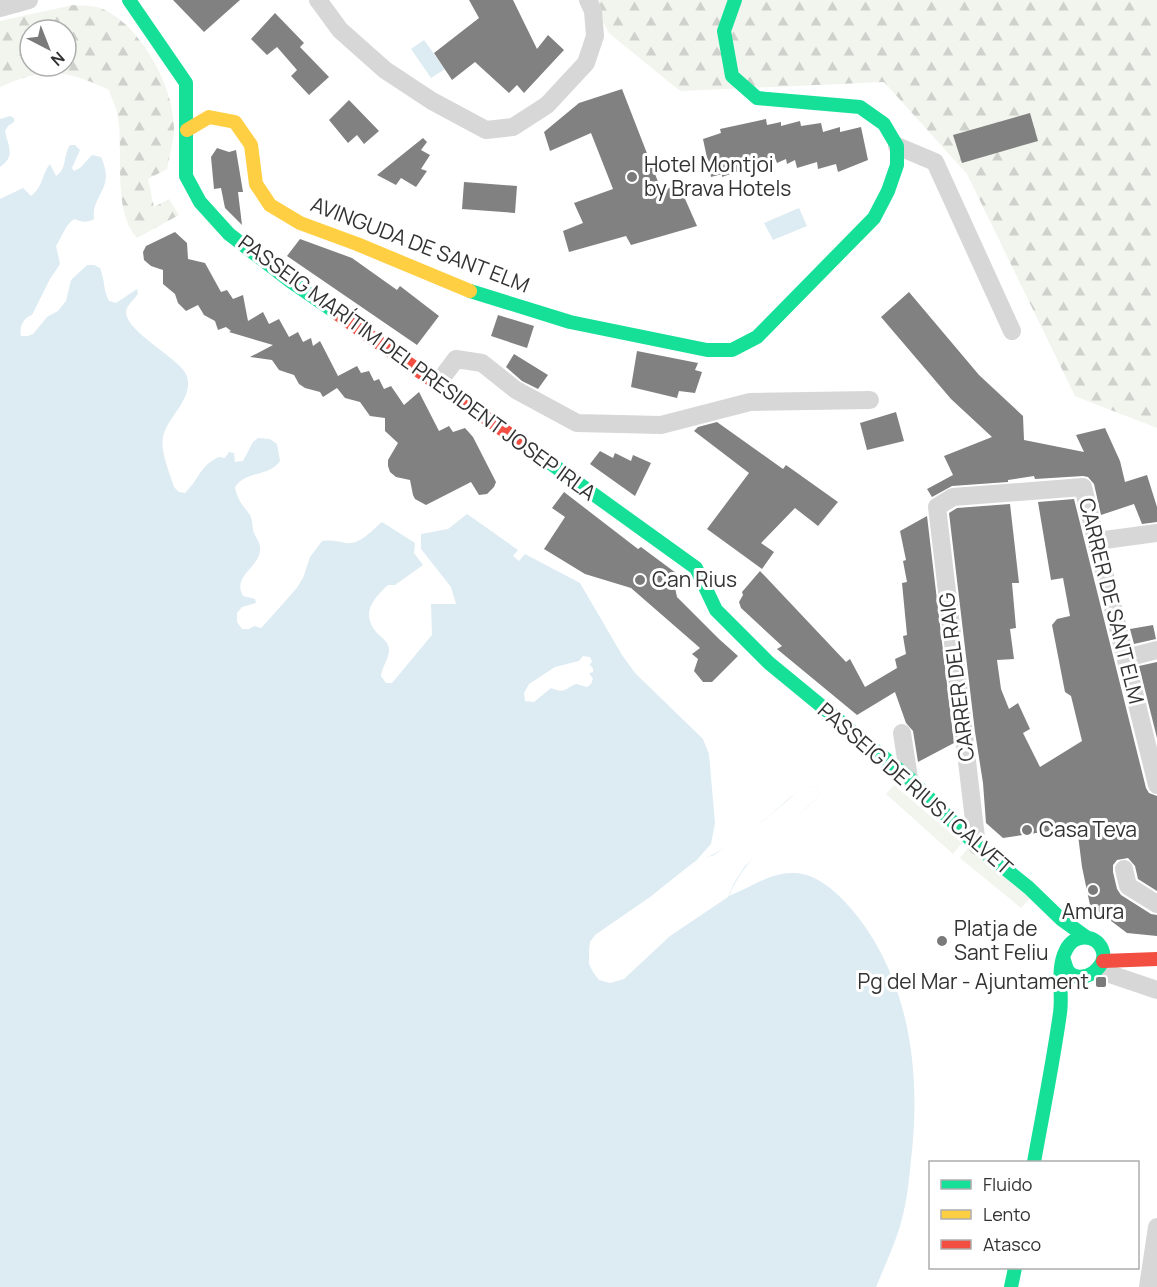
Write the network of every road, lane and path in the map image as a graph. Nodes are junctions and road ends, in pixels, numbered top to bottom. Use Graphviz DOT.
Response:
graph roads {
  1 [pos="29,0"];
  2 [pos="129,0"];
  3 [pos="318,0"];
  4 [pos="588,0"];
  5 [pos="735,0"];
  6 [pos="0,8"];
  7 [pos="187,129"];
  8 [pos="897,146"];
  9 [pos="1012,331"];
  10 [pos="438,383"];
  11 [pos="870,400"];
  12 [pos="937,507"];
  13 [pos="1157,533"];
  14 [pos="1097,541"];
  15 [pos="716,610"];
  16 [pos="1157,650"];
  17 [pos="1125,658"];
  18 [pos="902,733"];
  19 [pos="909,778"];
  20 [pos="1157,783"];
  21 [pos="977,846"];
  22 [pos="1124,869"];
  23 [pos="1157,904"];
  24 [pos="1061,919"];
  25 [pos="1086,938"];
  26 [pos="1099,945"];
  27 [pos="1065,953"];
  28 [pos="1157,959"];
  29 [pos="1134,961"];
  30 [pos="1100,966"];
  31 [pos="1076,976"];
  32 [pos="1157,990"];
  33 [pos="1061,1010"];
  34 [pos="1034,1161"];
  35 [pos="1157,1227"];
  36 [pos="1154,1264"];
  37 [pos="1015,1269"];
  38 [pos="1011,1287"];
  39 [pos="1148,1287"];
  1 -- 6 [label="street"];
  2 -- 7 [label="street, PASSEIG MARÍTIM DEL PRESIDENT JOSEP IRLA"];
  3 -- 4 [label="street"];
  5 -- 8 [label="street"];
  7 -- 8 [label="street, AVINGUDA DE SANT ELM"];
  7 -- 10 [label="street, PASSEIG MARÍTIM DEL PRESIDENT JOSEP IRLA"];
  8 -- 9 [label="street"];
  10 -- 11 [label="street"];
  10 -- 15 [label="street, PASSEIG MARÍTIM DEL PRESIDENT JOSEP IRLA"];
  12 -- 14 [label="street, CARRER DE SANT ELM"];
  12 -- 21 [label="street, CARRER DEL RAIG"];
  13 -- 14 [label="street"];
  14 -- 17 [label="street, CARRER DE SANT ELM"];
  15 -- 19 [label="street, PASSEIG DE RIUS I CALVET"];
  16 -- 17 [label="street"];
  17 -- 20 [label="street, CARRER DE SANT ELM"];
  18 -- 19 [label="street"];
  19 -- 21 [label="street, PASSEIG DE RIUS I CALVET"];
  21 -- 24 [label="street, PASSEIG DE RIUS I CALVET"];
  22 -- 23 [label="street"];
  24 -- 25 [label="street, PASSEIG DE RIUS I CALVET"];
  24 -- 27 [label="street"];
  25 -- 26 [label="street"];
  25 -- 27 [label="street"];
  26 -- 29 [label="street"];
  26 -- 30 [label="street"];
  27 -- 31 [label="street"];
  27 -- 33 [label="street"];
  28 -- 29 [label="street"];
  29 -- 30 [label="street"];
  30 -- 31 [label="street"];
  30 -- 32 [label="street"];
  31 -- 33 [label="street"];
  33 -- 34 [label="street"];
  35 -- 36 [label="street"];
  36 -- 39 [label="street"];
  37 -- 38 [label="street"];
}
